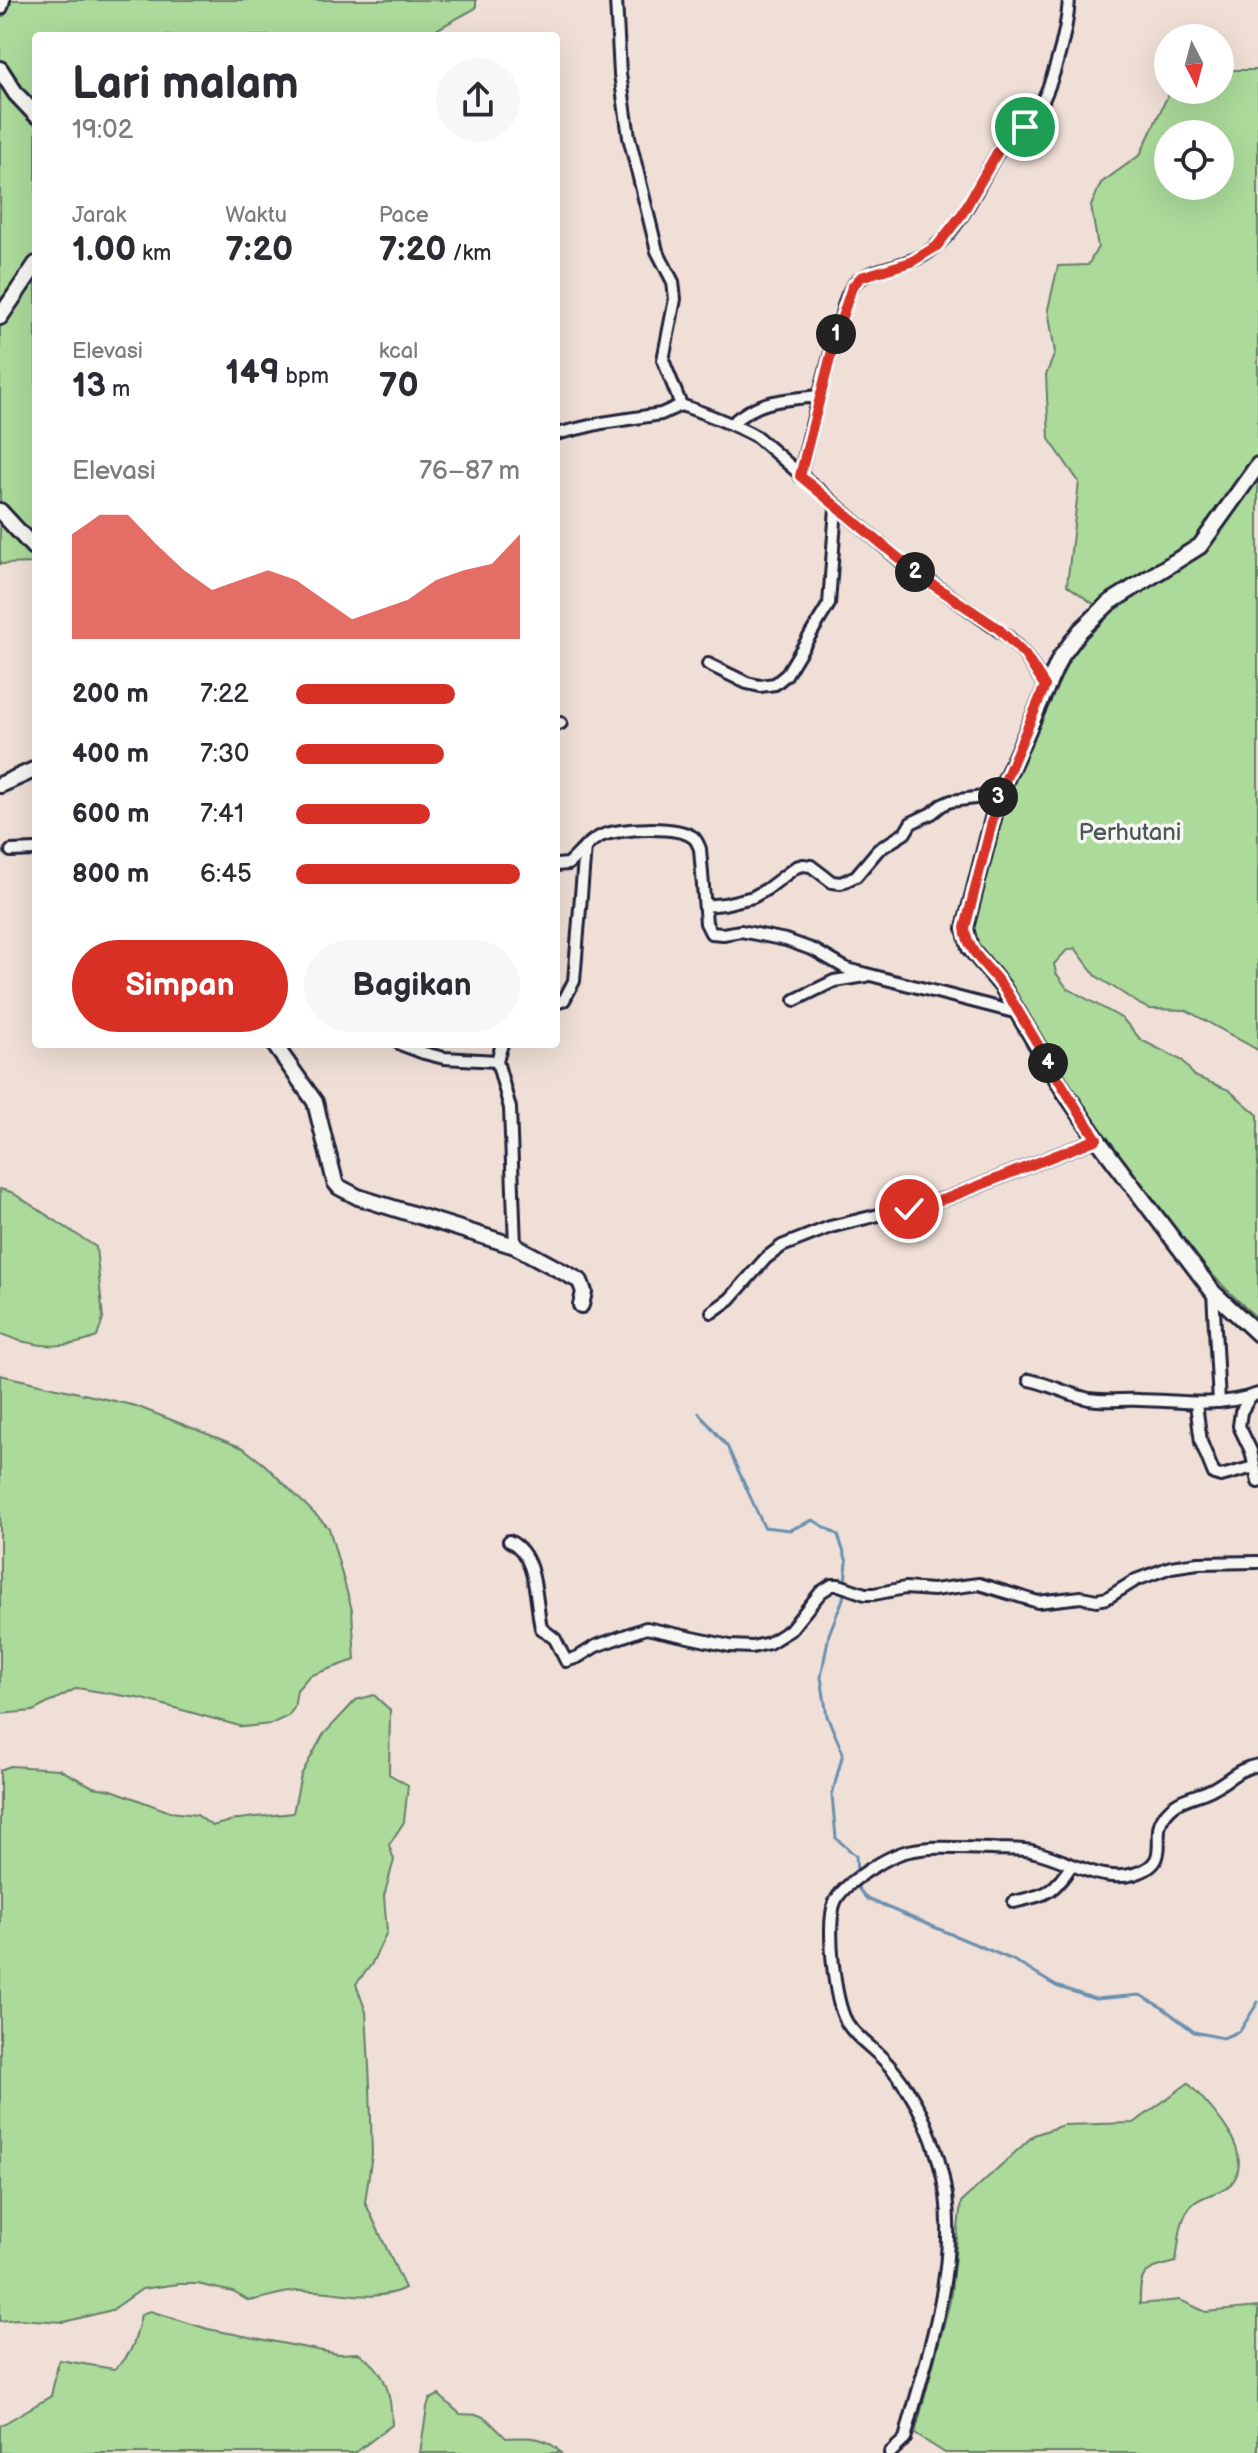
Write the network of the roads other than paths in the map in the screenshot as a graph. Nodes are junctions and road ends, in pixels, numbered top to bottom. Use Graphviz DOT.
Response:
graph roads {
  1 [pos="2,0"];
  2 [pos="616,0"];
  3 [pos="1069,0"];
  4 [pos="0,7"];
  5 [pos="0,69"];
  6 [pos="32,111"];
  7 [pos="32,270"];
  8 [pos="0,317"];
  9 [pos="819,396"];
  10 [pos="681,405"];
  11 [pos="731,424"];
  12 [pos="560,433"];
  13 [pos="1258,465"];
  14 [pos="800,476"];
  15 [pos="836,507"];
  16 [pos="0,511"];
  17 [pos="32,544"];
  18 [pos="708,664"];
  19 [pos="1045,686"];
  20 [pos="32,771"];
  21 [pos="0,785"];
  22 [pos="999,795"];
  23 [pos="585,847"];
  24 [pos="32,850"];
  25 [pos="11,851"];
  26 [pos="560,864"];
  27 [pos="705,906"];
  28 [pos="871,975"];
  29 [pos="795,1000"];
  30 [pos="560,1002"];
  31 [pos="1019,1013"];
  32 [pos="277,1048"];
  33 [pos="411,1048"];
  34 [pos="501,1048"];
  35 [pos="497,1061"];
  36 [pos="1097,1139"];
  37 [pos="515,1246"];
  38 [pos="1213,1292"];
  39 [pos="581,1305"];
  40 [pos="712,1312"];
  41 [pos="1258,1334"];
  42 [pos="1029,1380"];
  43 [pos="1254,1395"];
  44 [pos="1219,1402"];
  45 [pos="1196,1404"];
  46 [pos="1254,1467"];
  47 [pos="1258,1482"];
  48 [pos="509,1541"];
  49 [pos="1258,1562"];
  50 [pos="1258,1765"];
  51 [pos="1071,1866"];
  52 [pos="1014,1902"];
  53 [pos="890,2453"];
  1 -- 4 [label="street"];
  2 -- 10 [label="street"];
  3 -- 9 [label="street"];
  5 -- 6 [label="street"];
  7 -- 8 [label="street"];
  9 -- 11 [label="street"];
  9 -- 14 [label="street"];
  10 -- 11 [label="street"];
  10 -- 12 [label="street"];
  11 -- 14 [label="street"];
  13 -- 19 [label="street"];
  14 -- 15 [label="street"];
  15 -- 18 [label="street"];
  15 -- 19 [label="street"];
  16 -- 17 [label="street"];
  19 -- 22 [label="street"];
  20 -- 21 [label="street"];
  22 -- 27 [label="street"];
  22 -- 31 [label="street"];
  23 -- 26 [label="street"];
  23 -- 27 [label="street"];
  23 -- 30 [label="street"];
  24 -- 25 [label="street"];
  27 -- 28 [label="street"];
  28 -- 29 [label="street"];
  28 -- 31 [label="street"];
  31 -- 36 [label="street"];
  32 -- 37 [label="street"];
  33 -- 35 [label="street"];
  34 -- 35 [label="street"];
  35 -- 37 [label="street"];
  36 -- 38 [label="street"];
  36 -- 40 [label="street"];
  37 -- 39 [label="street"];
  38 -- 41 [label="street"];
  38 -- 44 [label="street"];
  42 -- 45 [label="street"];
  43 -- 44 [label="street"];
  43 -- 46 [label="street"];
  44 -- 45 [label="street"];
  45 -- 46 [label="street"];
  46 -- 47 [label="street"];
  48 -- 49 [label="street"];
  50 -- 51 [label="street"];
  51 -- 52 [label="street"];
  51 -- 53 [label="street"];
}
